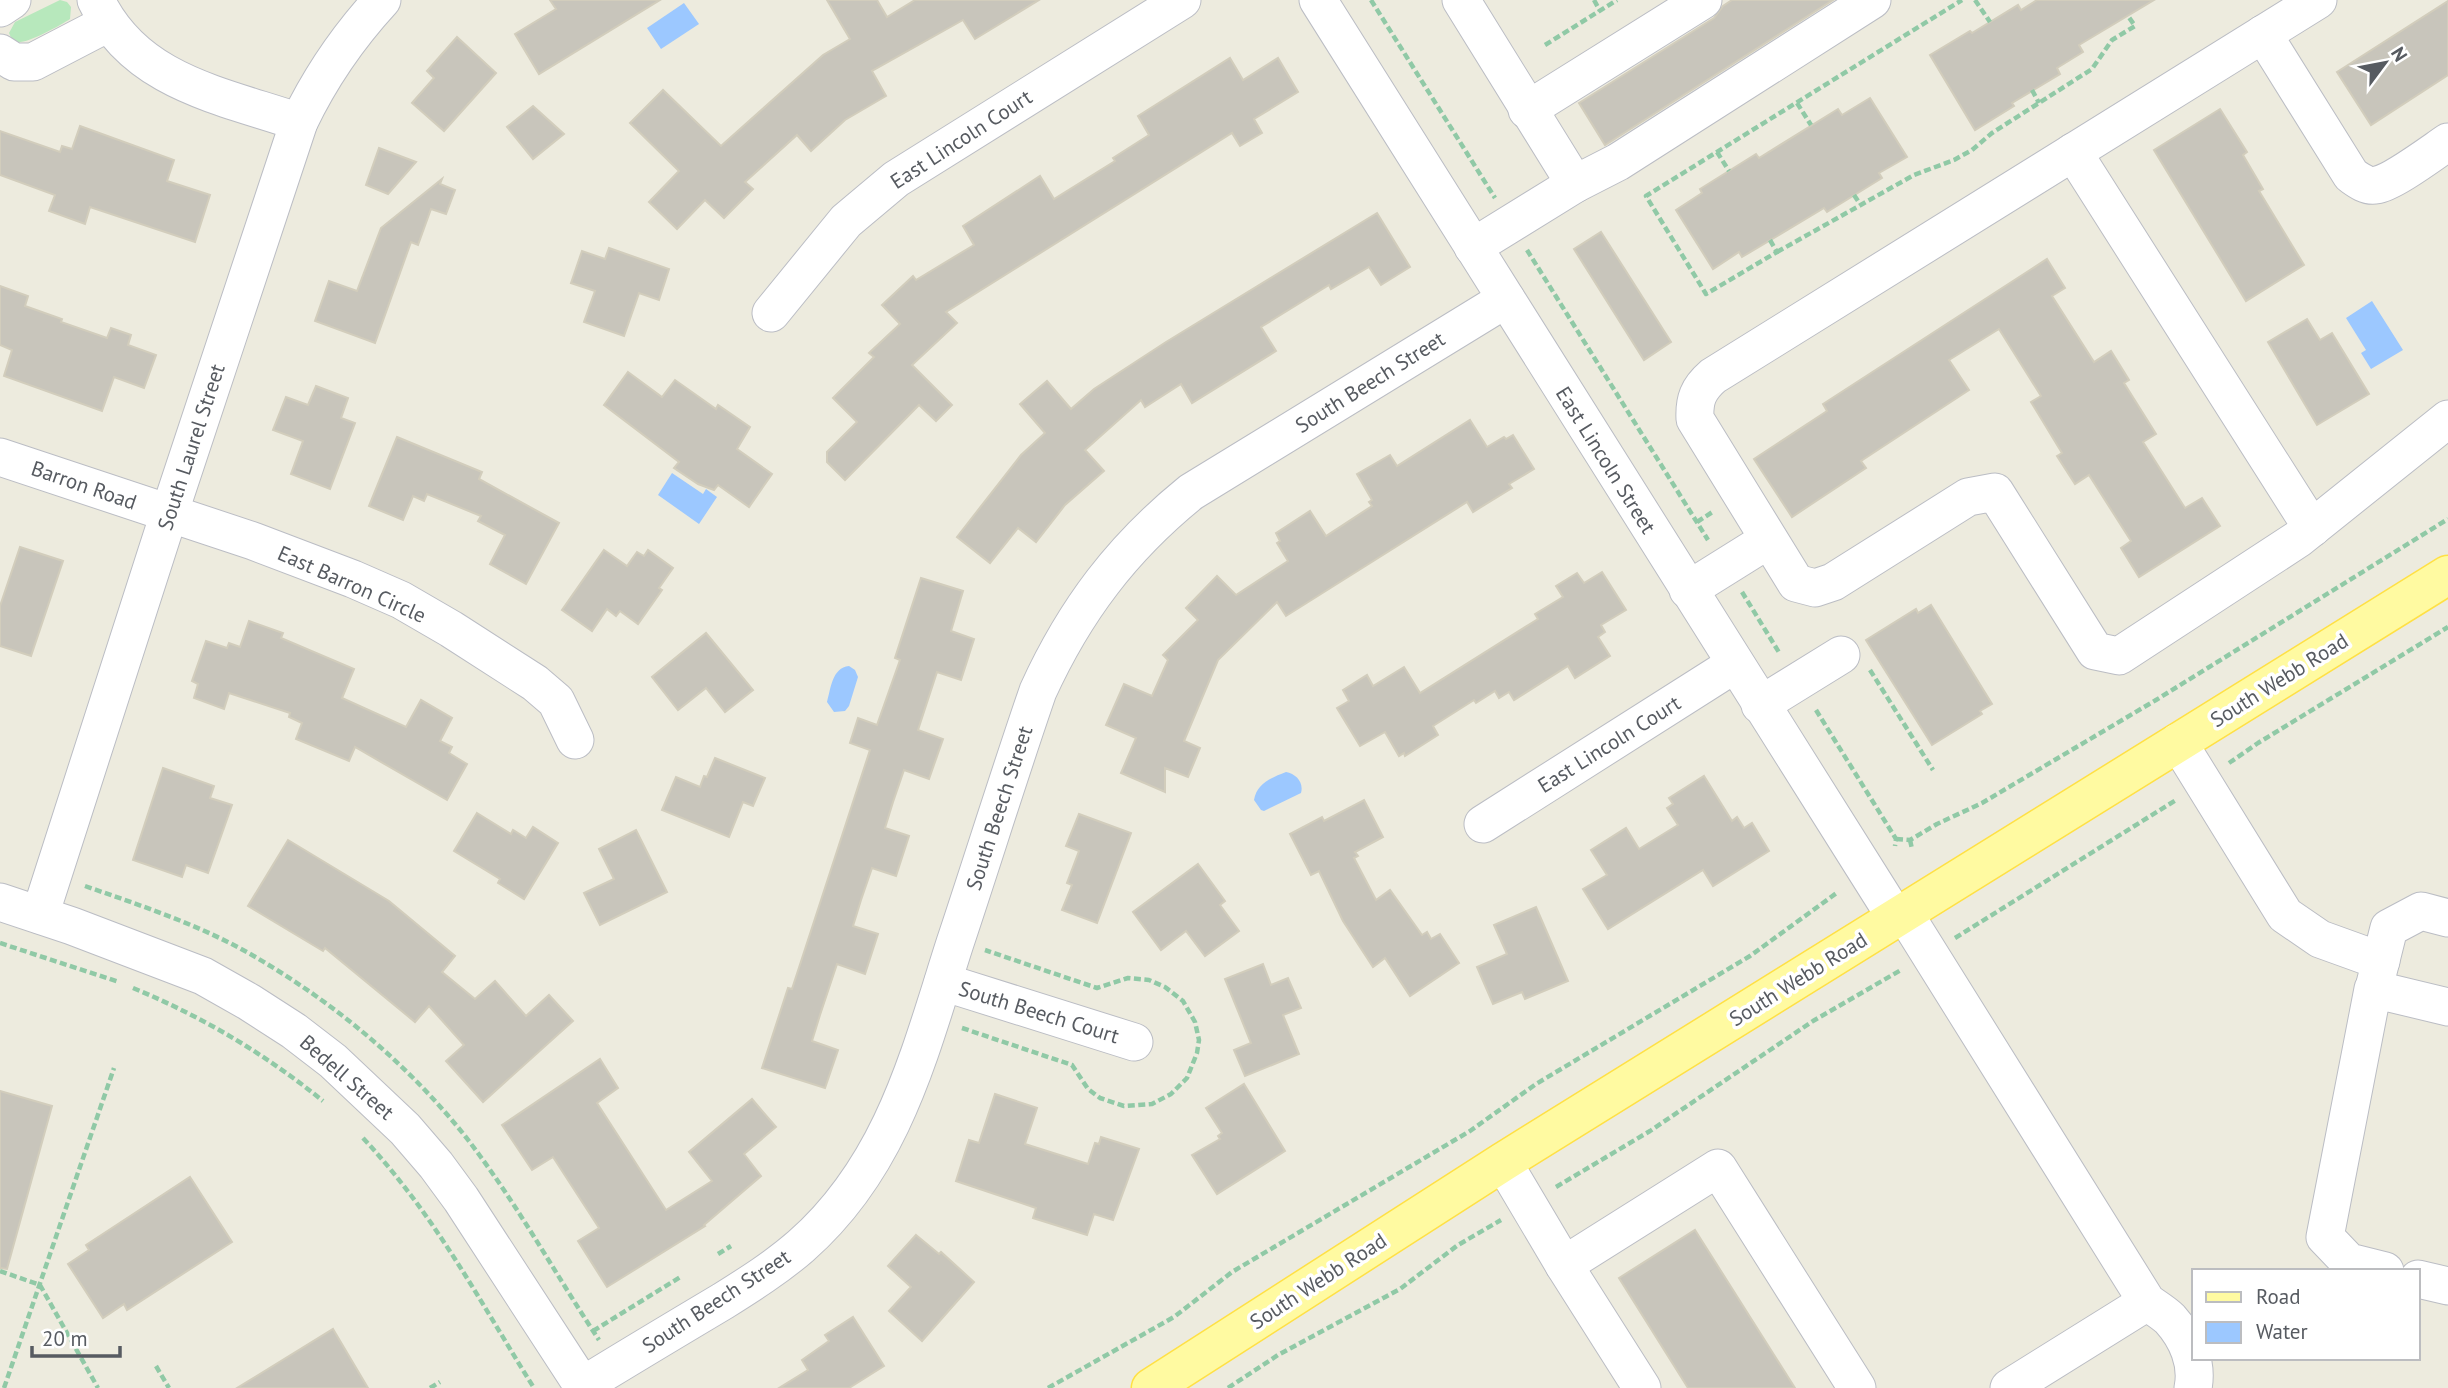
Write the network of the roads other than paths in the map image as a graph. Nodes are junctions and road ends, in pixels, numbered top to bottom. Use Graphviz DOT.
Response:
graph roads {
  1 [pos="12,0"];
  2 [pos="382,0"];
  3 [pos="1182,0"];
  4 [pos="1318,0"];
  5 [pos="1461,0"];
  6 [pos="1703,0"];
  7 [pos="1872,0"];
  8 [pos="2318,0"];
  9 [pos="0,8"];
  10 [pos="102,12"];
  11 [pos="2263,34"];
  12 [pos="0,53"];
  13 [pos="1527,110"];
  14 [pos="299,121"];
  15 [pos="2448,142"];
  16 [pos="2073,152"];
  17 [pos="1575,184"];
  18 [pos="1473,247"];
  19 [pos="1506,299"];
  20 [pos="771,313"];
  21 [pos="2448,419"];
  22 [pos="0,457"];
  23 [pos="169,514"];
  24 [pos="2312,528"];
  25 [pos="1768,540"];
  26 [pos="2448,575"];
  27 [pos="1688,590"];
  28 [pos="1852,658"];
  29 [pos="1735,664"];
  30 [pos="1760,705"];
  31 [pos="575,740"];
  32 [pos="2178,742"];
  33 [pos="1483,824"];
  34 [pos="0,902"];
  35 [pos="40,915"];
  36 [pos="1900,915"];
  37 [pos="2448,918"];
  38 [pos="2377,975"];
  39 [pos="943,982"];
  40 [pos="2448,1007"];
  41 [pos="1134,1042"];
  42 [pos="1503,1162"];
  43 [pos="1564,1265"];
  44 [pos="2377,1269"];
  45 [pos="2420,1279"];
  46 [pos="2448,1286"];
  47 [pos="2147,1302"];
  48 [pos="2192,1357"];
  49 [pos="2193,1360"];
  50 [pos="583,1387"];
  51 [pos="1151,1388"];
  52 [pos="1642,1388"];
  53 [pos="1857,1388"];
  54 [pos="2009,1388"];
  55 [pos="2193,1388"];
  1 -- 9 [label="street"];
  2 -- 14 [label="street, South Laurel Street"];
  3 -- 20 [label="street, East Lincoln Court"];
  4 -- 18 [label="street, East Lincoln Street"];
  5 -- 13 [label="street"];
  6 -- 13 [label="street"];
  7 -- 17 [label="street"];
  8 -- 11 [label="street"];
  10 -- 12 [label="street"];
  10 -- 14 [label="street"];
  11 -- 15 [label="street"];
  11 -- 16 [label="street"];
  13 -- 17 [label="street"];
  14 -- 23 [label="street, South Laurel Street"];
  16 -- 24 [label="street"];
  16 -- 25 [label="street"];
  17 -- 18 [label="street"];
  18 -- 19 [label="street, East Lincoln Street"];
  19 -- 27 [label="street, East Lincoln Street"];
  19 -- 39 [label="street, South Beech Street"];
  21 -- 24 [label="street"];
  22 -- 23 [label="street, Barron Road"];
  23 -- 31 [label="street, East Barron Circle"];
  23 -- 35 [label="street, South Laurel Street"];
  24 -- 25 [label="street"];
  25 -- 27 [label="street"];
  26 -- 32 [label="main road, South Webb Road"];
  27 -- 29 [label="street, East Lincoln Street"];
  28 -- 30 [label="street"];
  29 -- 30 [label="street, East Lincoln Street"];
  29 -- 33 [label="street, East Lincoln Court"];
  30 -- 36 [label="street, East Lincoln Street"];
  32 -- 36 [label="main road, South Webb Road"];
  32 -- 38 [label="street"];
  34 -- 35 [label="street, Bedell Street"];
  35 -- 50 [label="street, Bedell Street"];
  36 -- 42 [label="main road, South Webb Road"];
  36 -- 47 [label="street, East Lincoln Street"];
  37 -- 38 [label="street"];
  38 -- 40 [label="street"];
  38 -- 44 [label="street"];
  39 -- 41 [label="street, South Beech Court"];
  39 -- 50 [label="street, South Beech Street"];
  42 -- 43 [label="street"];
  42 -- 51 [label="main road, South Webb Road"];
  43 -- 52 [label="street"];
  43 -- 53 [label="street"];
  45 -- 46 [label="street"];
  47 -- 48 [label="street, East Lincoln Street"];
  47 -- 54 [label="street"];
  49 -- 55 [label="street, East Lincoln Street"];
}
